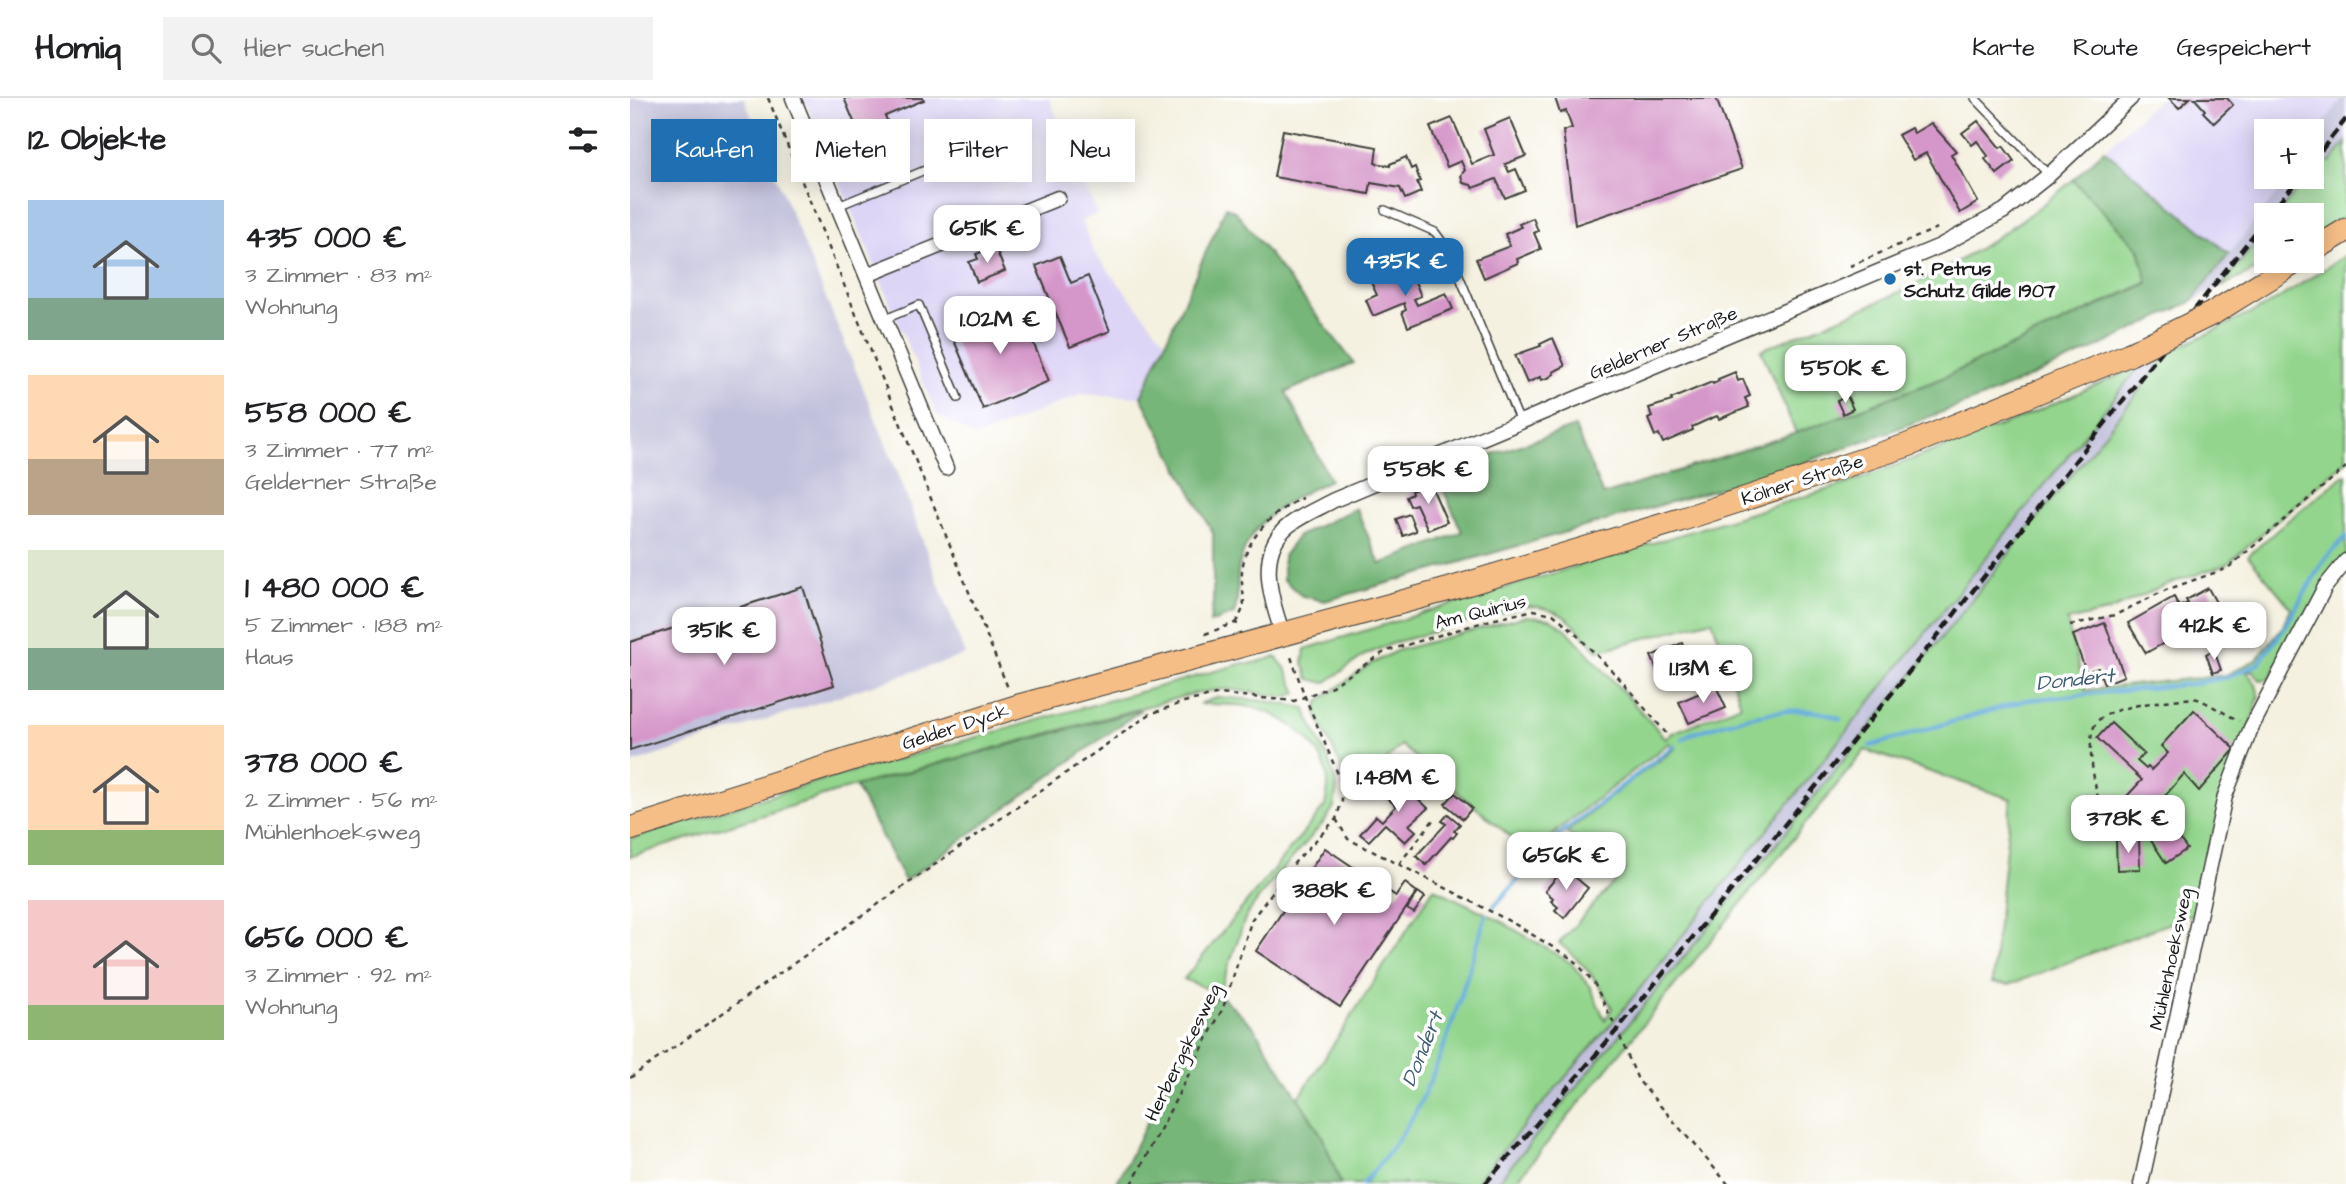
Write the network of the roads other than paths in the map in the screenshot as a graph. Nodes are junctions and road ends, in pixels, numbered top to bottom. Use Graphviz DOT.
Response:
graph roads {
  1 [pos="793,98"];
  2 [pos="1975,98"];
  3 [pos="2131,98"];
  4 [pos="924,170"];
  5 [pos="2049,175"];
  6 [pos="1058,198"];
  7 [pos="838,206"];
  8 [pos="1385,210"];
  9 [pos="2346,230"];
  10 [pos="2324,244"];
  11 [pos="2278,273"];
  12 [pos="867,275"];
  13 [pos="885,319"];
  14 [pos="958,398"];
  15 [pos="1521,422"];
  16 [pos="946,468"];
  17 [pos="2346,561"];
  18 [pos="1283,635"];
  19 [pos="630,829"];
  20 [pos="2140,1184"];
  1 -- 7 [label="street"];
  2 -- 5 [label="lane"];
  3 -- 5 [label="street, Gelderner Straße"];
  4 -- 7 [label="lane"];
  5 -- 15 [label="street, Gelderner Straße"];
  6 -- 12 [label="street"];
  7 -- 12 [label="street"];
  8 -- 15 [label="lane"];
  9 -- 10 [label="main road"];
  11 -- 18 [label="main road, Kölner Straße, bridge"];
  12 -- 13 [label="street"];
  13 -- 14 [label="lane"];
  13 -- 16 [label="street"];
  15 -- 18 [label="street, Gelderner Straße"];
  17 -- 20 [label="street, Mühlenhoeksweg"];
  18 -- 19 [label="main road, Gelder Dyck"];
}
